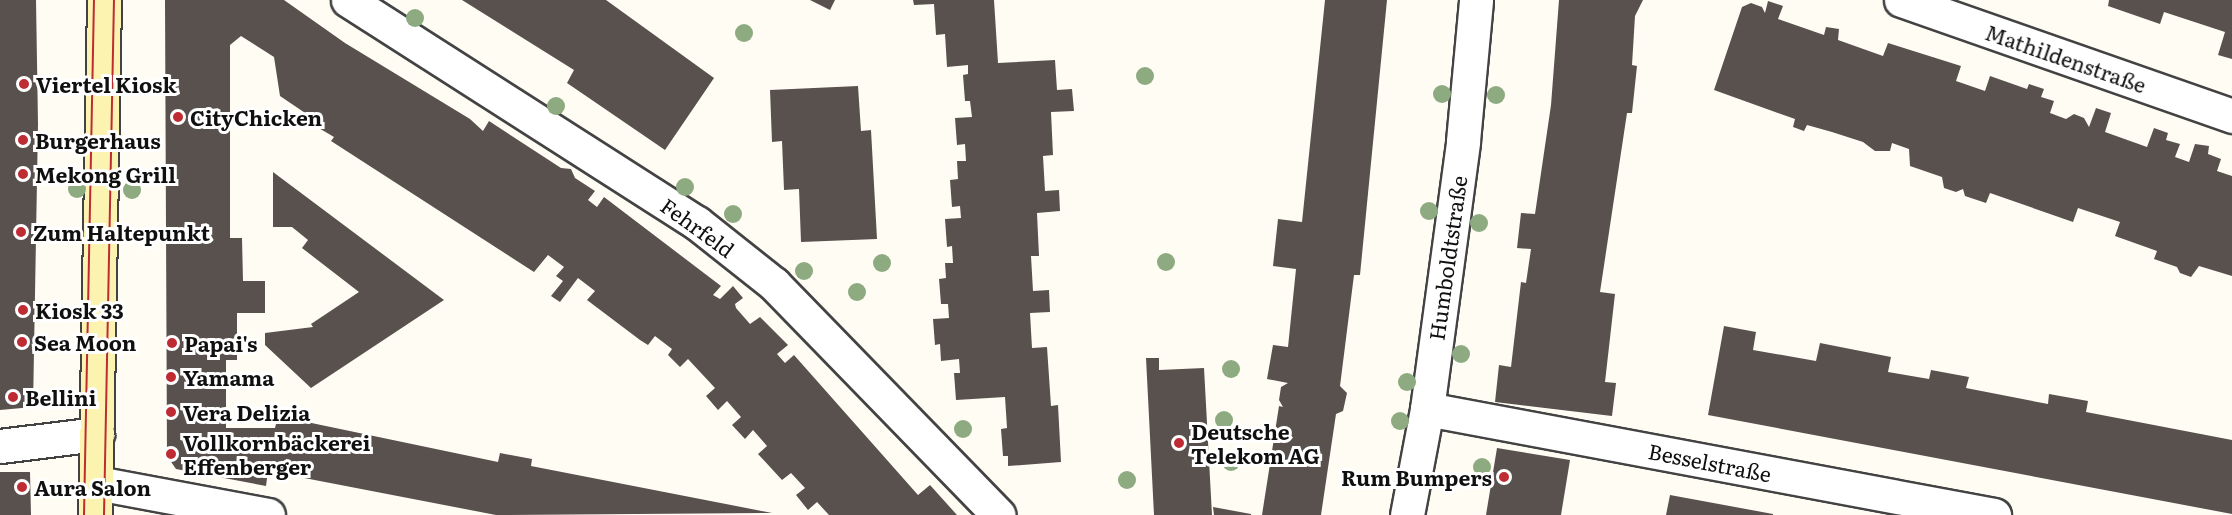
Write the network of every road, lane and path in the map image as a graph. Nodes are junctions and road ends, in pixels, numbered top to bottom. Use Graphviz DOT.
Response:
graph roads {
  1 [pos="104,0"];
  2 [pos="348,0"];
  3 [pos="1476,0"];
  4 [pos="1901,0"];
  5 [pos="2232,116"];
  6 [pos="1427,409"];
  7 [pos="97,434"];
  8 [pos="0,446"];
  9 [pos="96,499"];
  10 [pos="268,515"];
  11 [pos="999,515"];
  12 [pos="1407,515"];
  13 [pos="1994,515"];
  1 -- 7 [label="street"];
  2 -- 11 [label="street, Fehrfeld"];
  3 -- 6 [label="street, Humboldtstraße"];
  4 -- 5 [label="street, Mathildenstraße"];
  6 -- 12 [label="street, Humboldtstraße"];
  6 -- 13 [label="street, Besselstraße"];
  7 -- 8 [label="street"];
  7 -- 9 [label="street"];
  9 -- 10 [label="street"];
}
